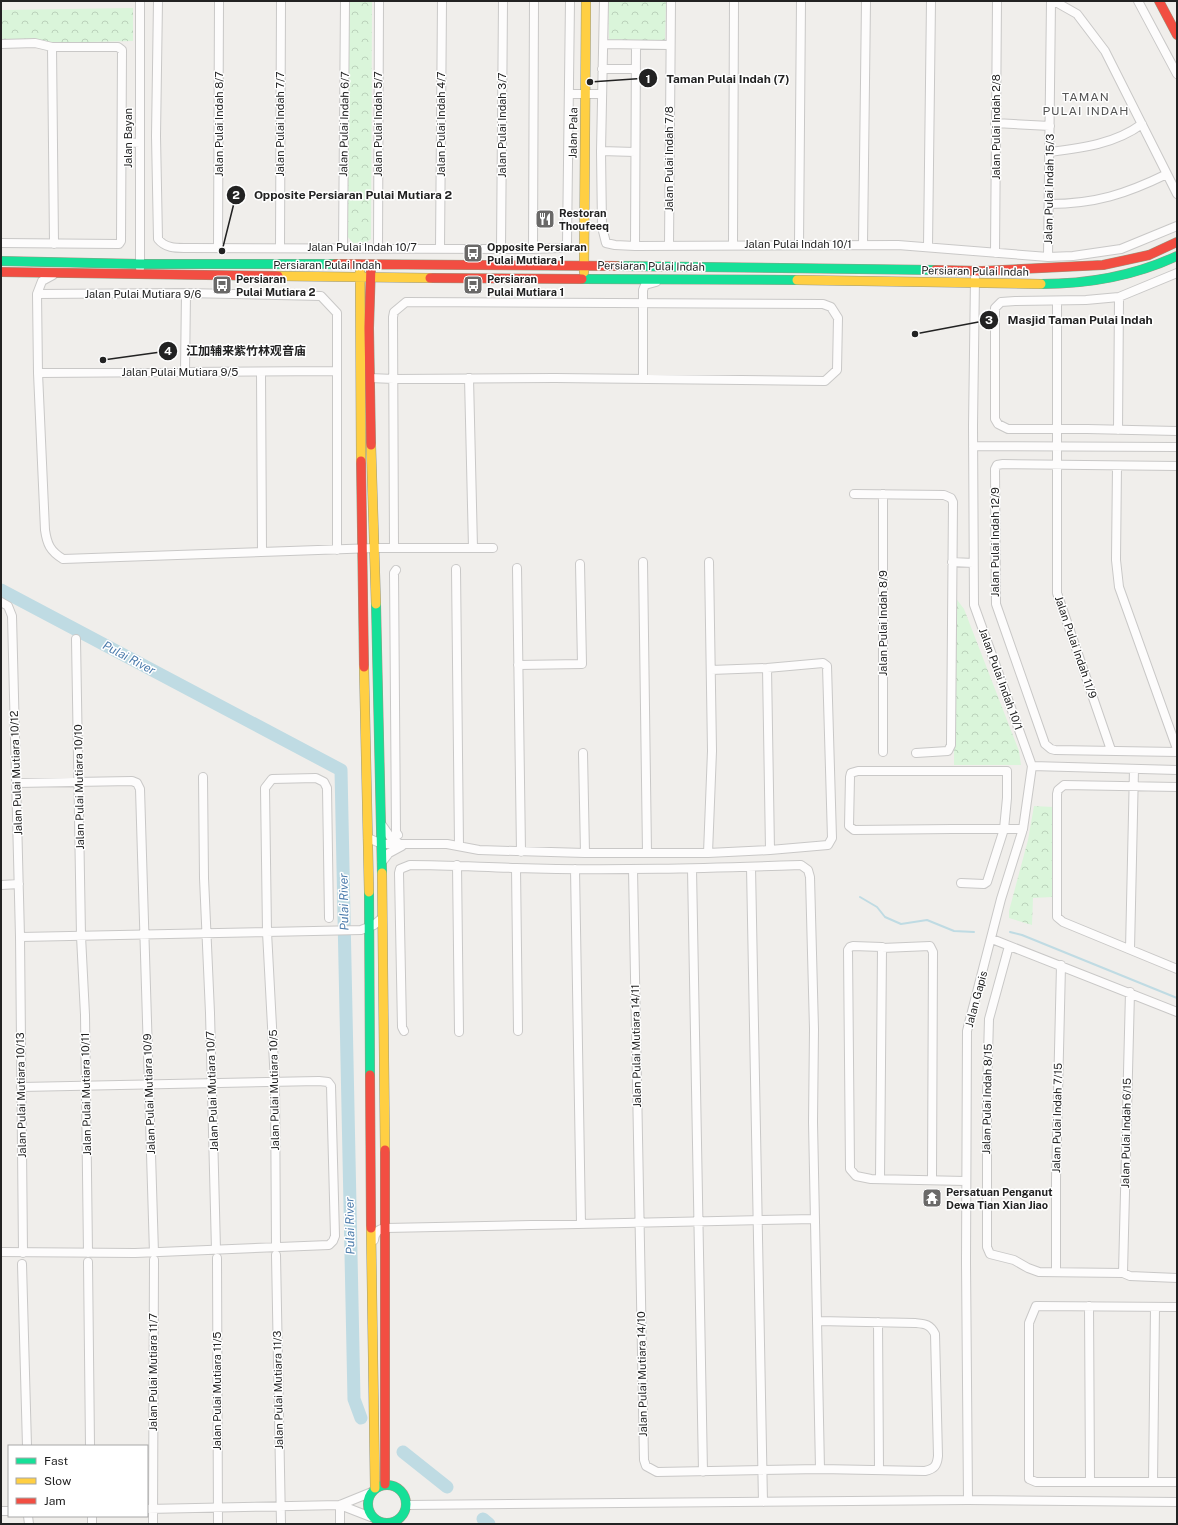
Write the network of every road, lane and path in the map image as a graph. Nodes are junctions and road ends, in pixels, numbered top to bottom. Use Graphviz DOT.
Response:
graph roads {
  1 [pos="140,1"];
  2 [pos="158,1"];
  3 [pos="219,1"];
  4 [pos="281,1"];
  5 [pos="345,1"];
  6 [pos="378,1"];
  7 [pos="442,1"];
  8 [pos="503,1"];
  9 [pos="534,1"];
  10 [pos="570,1"];
  11 [pos="586,1"];
  12 [pos="604,1"];
  13 [pos="671,1"];
  14 [pos="734,1"];
  15 [pos="801,1"];
  16 [pos="866,1"];
  17 [pos="931,1"];
  18 [pos="997,1"];
  19 [pos="1051,1"];
  20 [pos="1054,1"];
  21 [pos="1138,1"];
  22 [pos="1158,1"];
  23 [pos="1177,35"];
  24 [pos="1,44"];
  25 [pos="604,44"];
  26 [pos="636,45"];
  27 [pos="670,45"];
  28 [pos="52,47"];
  29 [pos="602,69"];
  30 [pos="636,69"];
  31 [pos="1177,74"];
  32 [pos="569,94"];
  33 [pos="586,94"];
  34 [pos="602,94"];
  35 [pos="995,123"];
  36 [pos="1142,124"];
  37 [pos="1050,126"];
  38 [pos="122,142"];
  39 [pos="140,143"];
  40 [pos="601,151"];
  41 [pos="635,152"];
  42 [pos="1050,152"];
  43 [pos="1167,174"];
  44 [pos="1177,194"];
  45 [pos="1049,204"];
  46 [pos="584,220"];
  47 [pos="1177,226"];
  48 [pos="1177,242"];
  49 [pos="1,243"];
  50 [pos="54,244"];
  51 [pos="733,244"];
  52 [pos="863,244"];
  53 [pos="668,245"];
  54 [pos="799,245"];
  55 [pos="635,246"];
  56 [pos="928,246"];
  57 [pos="218,247"];
  58 [pos="280,247"];
  59 [pos="378,247"];
  60 [pos="343,248"];
  61 [pos="440,248"];
  62 [pos="501,249"];
  63 [pos="533,249"];
  64 [pos="995,253"];
  65 [pos="1177,256"];
  66 [pos="1048,257"];
  67 [pos="1,261"];
  68 [pos="140,264"];
  69 [pos="360,265"];
  70 [pos="371,265"];
  71 [pos="543,265"];
  72 [pos="584,265"];
  73 [pos="626,266"];
  74 [pos="975,271"];
  75 [pos="1,272"];
  76 [pos="58,273"];
  77 [pos="1177,273"];
  78 [pos="140,275"];
  79 [pos="334,277"];
  80 [pos="361,277"];
  81 [pos="370,277"];
  82 [pos="386,277"];
  83 [pos="584,277"];
  84 [pos="682,279"];
  85 [pos="975,282"];
  86 [pos="186,293"];
  87 [pos="366,293"];
  88 [pos="37,294"];
  89 [pos="1119,297"];
  90 [pos="1057,301"];
  91 [pos="642,303"];
  92 [pos="337,371"];
  93 [pos="185,372"];
  94 [pos="261,372"];
  95 [pos="38,373"];
  96 [pos="370,378"];
  97 [pos="394,378"];
  98 [pos="469,378"];
  99 [pos="643,379"];
  100 [pos="1056,429"];
  101 [pos="1118,430"];
  102 [pos="1177,431"];
  103 [pos="973,446"];
  104 [pos="1056,446"];
  105 [pos="1177,447"];
  106 [pos="1056,464"];
  107 [pos="1117,466"];
  108 [pos="1177,466"];
  109 [pos="854,494"];
  110 [pos="883,494"];
  111 [pos="375,548"];
  112 [pos="394,548"];
  113 [pos="473,548"];
  114 [pos="493,548"];
  115 [pos="361,549"];
  116 [pos="337,550"];
  117 [pos="262,552"];
  118 [pos="643,562"];
  119 [pos="709,562"];
  120 [pos="952,562"];
  121 [pos="973,563"];
  122 [pos="580,564"];
  123 [pos="517,568"];
  124 [pos="456,569"];
  125 [pos="396,570"];
  126 [pos="1,602"];
  127 [pos="76,639"];
  128 [pos="518,665"];
  129 [pos="767,668"];
  130 [pos="711,670"];
  131 [pos="1177,748"];
  132 [pos="1112,750"];
  133 [pos="883,752"];
  134 [pos="1177,752"];
  135 [pos="583,753"];
  136 [pos="916,753"];
  137 [pos="1032,766"];
  138 [pos="1134,769"];
  139 [pos="1177,770"];
  140 [pos="203,777"];
  141 [pos="78,782"];
  142 [pos="16,783"];
  143 [pos="1133,786"];
  144 [pos="1177,787"];
  145 [pos="382,824"];
  146 [pos="1004,829"];
  147 [pos="1023,829"];
  148 [pos="398,835"];
  149 [pos="368,838"];
  150 [pos="382,844"];
  151 [pos="402,845"];
  152 [pos="459,846"];
  153 [pos="770,850"];
  154 [pos="521,852"];
  155 [pos="585,853"];
  156 [pos="647,853"];
  157 [pos="708,853"];
  158 [pos="382,862"];
  159 [pos="457,865"];
  160 [pos="751,867"];
  161 [pos="516,868"];
  162 [pos="575,869"];
  163 [pos="633,869"];
  164 [pos="692,869"];
  165 [pos="961,883"];
  166 [pos="1,884"];
  167 [pos="19,884"];
  168 [pos="329,918"];
  169 [pos="382,918"];
  170 [pos="365,929"];
  171 [pos="267,932"];
  172 [pos="205,933"];
  173 [pos="145,934"];
  174 [pos="82,936"];
  175 [pos="20,937"];
  176 [pos="992,939"];
  177 [pos="1009,946"];
  178 [pos="882,948"];
  179 [pos="1130,949"];
  180 [pos="1061,965"];
  181 [pos="1177,969"];
  182 [pos="1130,992"];
  183 [pos="1177,1012"];
  184 [pos="404,1031"];
  185 [pos="518,1031"];
  186 [pos="459,1032"];
  187 [pos="275,1083"];
  188 [pos="212,1084"];
  189 [pos="149,1085"];
  190 [pos="87,1086"];
  191 [pos="21,1087"];
  192 [pos="880,1180"];
  193 [pos="932,1180"];
  194 [pos="966,1181"];
  195 [pos="815,1219"];
  196 [pos="757,1220"];
  197 [pos="698,1222"];
  198 [pos="639,1223"];
  199 [pos="581,1224"];
  200 [pos="386,1228"];
  201 [pos="276,1251"];
  202 [pos="1,1252"];
  203 [pos="23,1252"];
  204 [pos="88,1253"];
  205 [pos="216,1254"];
  206 [pos="154,1256"];
  207 [pos="371,1256"];
  208 [pos="88,1262"];
  209 [pos="22,1264"];
  210 [pos="1056,1271"];
  211 [pos="1123,1273"];
  212 [pos="1177,1278"];
  213 [pos="1089,1306"];
  214 [pos="1155,1307"];
  215 [pos="1177,1307"];
  216 [pos="818,1321"];
  217 [pos="878,1322"];
  218 [pos="27,1445"];
  219 [pos="90,1445"];
  220 [pos="820,1469"];
  221 [pos="880,1470"];
  222 [pos="761,1471"];
  223 [pos="703,1472"];
  224 [pos="1090,1482"];
  225 [pos="1153,1482"];
  226 [pos="1177,1482"];
  227 [pos="385,1484"];
  228 [pos="374,1490"];
  229 [pos="968,1500"];
  230 [pos="763,1502"];
  231 [pos="1177,1502"];
  232 [pos="280,1505"];
  233 [pos="340,1505"];
  234 [pos="406,1505"];
  235 [pos="218,1508"];
  236 [pos="150,1509"];
  237 [pos="372,1517"];
  238 [pos="153,1524"];
  239 [pos="218,1524"];
  240 [pos="281,1524"];
  241 [pos="340,1524"];
  1 -- 39 [label="street, Jalan Bayan"];
  2 -- 57 [label="street, Jalan Pulai Indah 10/7"];
  3 -- 57 [label="street, Jalan Pulai Indah 8/7"];
  4 -- 58 [label="street, Jalan Pulai Indah 7/7"];
  5 -- 60 [label="street, Jalan Pulai Indah 6/7"];
  6 -- 59 [label="street, Jalan Pulai Indah 5/7"];
  7 -- 61 [label="street, Jalan Pulai Indah 4/7"];
  8 -- 62 [label="street, Jalan Pulai Indah 3/7"];
  9 -- 63 [label="street"];
  10 -- 32 [label="street"];
  11 -- 33 [label="street, Jalan Pala"];
  12 -- 25 [label="street"];
  13 -- 27 [label="street, Jalan Pulai Indah 7/8"];
  14 -- 51 [label="street"];
  15 -- 54 [label="street"];
  16 -- 52 [label="street"];
  17 -- 56 [label="street"];
  18 -- 35 [label="street, Jalan Pulai Indah 2/8"];
  19 -- 37 [label="street, Jalan Pulai Indah 15/3"];
  20 -- 36 [label="street"];
  21 -- 31 [label="street"];
  22 -- 23 [label="street"];
  24 -- 28 [label="street"];
  25 -- 26 [label="street"];
  25 -- 29 [label="street"];
  26 -- 27 [label="street"];
  26 -- 30 [label="street"];
  27 -- 53 [label="street, Jalan Pulai Indah 7/8"];
  28 -- 38 [label="street"];
  28 -- 50 [label="street"];
  29 -- 30 [label="street"];
  29 -- 34 [label="street"];
  30 -- 41 [label="street"];
  32 -- 33 [label="street"];
  32 -- 63 [label="street, Jalan Pulai Indah 10/7"];
  33 -- 34 [label="street"];
  33 -- 46 [label="street, Jalan Pala"];
  34 -- 40 [label="street"];
  35 -- 37 [label="street"];
  35 -- 64 [label="street, Jalan Pulai Indah 2/8"];
  36 -- 42 [label="street"];
  36 -- 43 [label="street"];
  37 -- 42 [label="street, Jalan Pulai Indah 15/3"];
  38 -- 39 [label="street"];
  38 -- 50 [label="street"];
  39 -- 68 [label="street, Jalan Bayan"];
  40 -- 41 [label="street"];
  40 -- 55 [label="street, Jalan Pulai Indah 10/1"];
  41 -- 55 [label="street"];
  42 -- 45 [label="street, Jalan Pulai Indah 15/3"];
  43 -- 44 [label="street"];
  43 -- 45 [label="street"];
  45 -- 66 [label="street, Jalan Pulai Indah 15/3"];
  46 -- 71 [label="street"];
  46 -- 72 [label="street, Jalan Pala"];
  46 -- 73 [label="street"];
  47 -- 66 [label="street, Jalan Pulai Indah 10/1"];
  48 -- 74 [label="street, Persiaran Pulai Indah"];
  49 -- 50 [label="street"];
  51 -- 53 [label="street, Jalan Pulai Indah 10/1"];
  51 -- 54 [label="street, Jalan Pulai Indah 10/1"];
  52 -- 54 [label="street, Jalan Pulai Indah 10/1"];
  52 -- 56 [label="street, Jalan Pulai Indah 10/1"];
  53 -- 55 [label="street, Jalan Pulai Indah 10/1"];
  56 -- 64 [label="street, Jalan Pulai Indah 10/1"];
  57 -- 58 [label="street, Jalan Pulai Indah 10/7"];
  58 -- 60 [label="street, Jalan Pulai Indah 10/7"];
  59 -- 60 [label="street, Jalan Pulai Indah 10/7"];
  59 -- 61 [label="street, Jalan Pulai Indah 10/7"];
  61 -- 62 [label="street, Jalan Pulai Indah 10/7"];
  62 -- 63 [label="street, Jalan Pulai Indah 10/7"];
  64 -- 66 [label="street, Jalan Pulai Indah 10/1"];
  65 -- 85 [label="street, Persiaran Pulai Indah"];
  67 -- 68 [label="street, Persiaran Pulai Indah"];
  68 -- 69 [label="street, Persiaran Pulai Indah"];
  68 -- 78 [label="street, Jalan Bayan"];
  69 -- 70 [label="street, Persiaran Pulai Indah"];
  69 -- 80 [label="street"];
  70 -- 71 [label="street, Persiaran Pulai Indah"];
  70 -- 81 [label="street"];
  71 -- 72 [label="street, Persiaran Pulai Indah"];
  72 -- 73 [label="street, Persiaran Pulai Indah"];
  72 -- 83 [label="street, Jalan Pala"];
  73 -- 74 [label="street, Persiaran Pulai Indah"];
  74 -- 85 [label="street, Jalan Pulai Indah 10/1"];
  75 -- 76 [label="street, Persiaran Pulai Indah"];
  76 -- 78 [label="street, Persiaran Pulai Indah"];
  76 -- 88 [label="street"];
  77 -- 89 [label="street"];
  78 -- 79 [label="street, Persiaran Pulai Indah"];
  79 -- 80 [label="street, Persiaran Pulai Indah"];
  79 -- 87 [label="street"];
  80 -- 81 [label="street, Persiaran Pulai Indah"];
  80 -- 87 [label="street"];
  81 -- 82 [label="street, Persiaran Pulai Indah"];
  81 -- 87 [label="street"];
  82 -- 83 [label="street, Persiaran Pulai Indah"];
  82 -- 87 [label="street"];
  83 -- 84 [label="street, Persiaran Pulai Indah"];
  84 -- 85 [label="street, Persiaran Pulai Indah"];
  84 -- 91 [label="street"];
  85 -- 103 [label="street, Jalan Pulai Indah 10/1"];
  86 -- 88 [label="street, Jalan Pulai Mutiara 9/6"];
  86 -- 92 [label="street, Jalan Pulai Mutiara 9/6"];
  86 -- 93 [label="street"];
  87 -- 96 [label="street"];
  87 -- 115 [label="street"];
  88 -- 95 [label="street"];
  89 -- 90 [label="street"];
  89 -- 101 [label="street"];
  90 -- 100 [label="street, Jalan Pulai Indah 11/9"];
  90 -- 100 [label="street"];
  91 -- 97 [label="street"];
  91 -- 99 [label="street"];
  91 -- 99 [label="street"];
  92 -- 94 [label="street, Jalan Pulai Mutiara 9/5"];
  92 -- 116 [label="street"];
  93 -- 94 [label="street, Jalan Pulai Mutiara 9/5"];
  93 -- 95 [label="street, Jalan Pulai Mutiara 9/5"];
  94 -- 117 [label="street"];
  95 -- 117 [label="street"];
  96 -- 97 [label="street"];
  96 -- 111 [label="street"];
  97 -- 98 [label="street"];
  97 -- 112 [label="street"];
  98 -- 99 [label="street"];
  98 -- 113 [label="street"];
  100 -- 101 [label="street"];
  100 -- 104 [label="street, Jalan Pulai Indah 11/9"];
  101 -- 102 [label="street"];
  103 -- 104 [label="street"];
  103 -- 121 [label="street, Jalan Pulai Indah 10/1"];
  104 -- 105 [label="street"];
  104 -- 106 [label="street, Jalan Pulai Indah 11/9"];
  106 -- 107 [label="street"];
  106 -- 132 [label="street, Jalan Pulai Indah 11/9"];
  106 -- 132 [label="street, Jalan Pulai Indah 12/9"];
  107 -- 108 [label="street"];
  107 -- 131 [label="street"];
  109 -- 110 [label="street"];
  110 -- 120 [label="street"];
  110 -- 133 [label="street, Jalan Pulai Indah 8/9"];
  111 -- 112 [label="street"];
  111 -- 115 [label="street"];
  111 -- 145 [label="street"];
  112 -- 113 [label="street"];
  113 -- 114 [label="street"];
  115 -- 116 [label="street"];
  115 -- 149 [label="street"];
  116 -- 117 [label="street"];
  118 -- 156 [label="street"];
  119 -- 130 [label="street"];
  120 -- 121 [label="street"];
  120 -- 136 [label="street"];
  121 -- 137 [label="street, Jalan Pulai Indah 10/1"];
  122 -- 128 [label="street"];
  123 -- 128 [label="street"];
  124 -- 152 [label="street"];
  125 -- 148 [label="street"];
  126 -- 142 [label="street, Jalan Pulai Mutiara 10/12"];
  127 -- 141 [label="street, Jalan Pulai Mutiara 10/10"];
  128 -- 154 [label="street"];
  129 -- 130 [label="street"];
  129 -- 153 [label="street"];
  129 -- 153 [label="street"];
  130 -- 157 [label="street"];
  132 -- 134 [label="street"];
  135 -- 155 [label="street"];
  137 -- 138 [label="street"];
  137 -- 147 [label="street, Jalan Gapis"];
  138 -- 139 [label="street"];
  138 -- 143 [label="street"];
  140 -- 172 [label="street, Jalan Pulai Mutiara 10/7"];
  141 -- 142 [label="street"];
  141 -- 173 [label="street, Jalan Pulai Mutiara 10/9"];
  141 -- 174 [label="street, Jalan Pulai Mutiara 10/10"];
  142 -- 167 [label="street, Jalan Pulai Mutiara 10/12"];
  143 -- 144 [label="street"];
  143 -- 179 [label="street"];
  143 -- 179 [label="street"];
  145 -- 150 [label="street"];
  145 -- 151 [label="street"];
  146 -- 146 [label="street"];
  146 -- 147 [label="street"];
  146 -- 165 [label="street"];
  147 -- 176 [label="street, Jalan Gapis"];
  149 -- 150 [label="street"];
  149 -- 170 [label="street"];
  150 -- 151 [label="street"];
  150 -- 158 [label="street"];
  151 -- 152 [label="street"];
  151 -- 158 [label="street"];
  152 -- 154 [label="street"];
  153 -- 157 [label="street"];
  154 -- 155 [label="street"];
  155 -- 156 [label="street"];
  156 -- 157 [label="street"];
  158 -- 169 [label="street"];
  159 -- 161 [label="street"];
  159 -- 184 [label="street"];
  159 -- 186 [label="street"];
  160 -- 164 [label="street"];
  160 -- 195 [label="street"];
  160 -- 196 [label="street"];
  161 -- 162 [label="street"];
  161 -- 185 [label="street"];
  162 -- 163 [label="street"];
  162 -- 199 [label="street"];
  163 -- 164 [label="street"];
  163 -- 198 [label="street, Jalan Pulai Mutiara 14/11"];
  164 -- 197 [label="street"];
  166 -- 167 [label="street"];
  167 -- 175 [label="street, Jalan Pulai Mutiara 10/12"];
  168 -- 171 [label="street, Jalan Pulai Mutiara 10/5"];
  169 -- 170 [label="street"];
  169 -- 200 [label="street"];
  170 -- 171 [label="street"];
  170 -- 207 [label="street"];
  171 -- 172 [label="street"];
  171 -- 187 [label="street, Jalan Pulai Mutiara 10/5"];
  172 -- 173 [label="street"];
  172 -- 188 [label="street, Jalan Pulai Mutiara 10/7"];
  173 -- 174 [label="street"];
  173 -- 189 [label="street, Jalan Pulai Mutiara 10/9"];
  174 -- 175 [label="street"];
  174 -- 190 [label="street, Jalan Pulai Mutiara 10/11"];
  175 -- 191 [label="street, Jalan Pulai Mutiara 10/13"];
  176 -- 177 [label="street"];
  176 -- 194 [label="street, Jalan Gapis"];
  177 -- 180 [label="street"];
  177 -- 210 [label="street, Jalan Pulai Indah 8/15"];
  178 -- 192 [label="street"];
  178 -- 192 [label="street"];
  178 -- 193 [label="street"];
  179 -- 181 [label="street"];
  180 -- 182 [label="street"];
  180 -- 210 [label="street, Jalan Pulai Indah 7/15"];
  182 -- 183 [label="street"];
  182 -- 211 [label="street, Jalan Pulai Indah 6/15"];
  187 -- 188 [label="street"];
  187 -- 201 [label="street, Jalan Pulai Mutiara 10/5"];
  187 -- 201 [label="street"];
  188 -- 189 [label="street"];
  188 -- 205 [label="street, Jalan Pulai Mutiara 10/7"];
  189 -- 190 [label="street"];
  189 -- 206 [label="street, Jalan Pulai Mutiara 10/9"];
  190 -- 191 [label="street"];
  190 -- 204 [label="street, Jalan Pulai Mutiara 10/11"];
  191 -- 203 [label="street, Jalan Pulai Mutiara 10/13"];
  192 -- 193 [label="street"];
  193 -- 194 [label="street"];
  194 -- 229 [label="street, Jalan Gapis"];
  195 -- 196 [label="street"];
  195 -- 216 [label="street"];
  196 -- 197 [label="street"];
  196 -- 222 [label="street"];
  197 -- 198 [label="street"];
  197 -- 223 [label="street"];
  198 -- 199 [label="street"];
  198 -- 223 [label="street, Jalan Pulai Mutiara 14/10"];
  199 -- 200 [label="street"];
  200 -- 207 [label="street"];
  200 -- 227 [label="street"];
  201 -- 205 [label="street"];
  201 -- 232 [label="street, Jalan Pulai Mutiara 11/3"];
  202 -- 203 [label="street"];
  203 -- 204 [label="street"];
  204 -- 206 [label="street"];
  205 -- 206 [label="street"];
  205 -- 235 [label="street, Jalan Pulai Mutiara 11/5"];
  206 -- 236 [label="street, Jalan Pulai Mutiara 11/7"];
  207 -- 228 [label="street"];
  208 -- 219 [label="street"];
  209 -- 218 [label="street"];
  210 -- 211 [label="street"];
  211 -- 212 [label="street"];
  213 -- 214 [label="street"];
  213 -- 224 [label="street"];
  213 -- 224 [label="street"];
  214 -- 215 [label="street"];
  214 -- 225 [label="street"];
  216 -- 217 [label="street"];
  216 -- 220 [label="street"];
  217 -- 221 [label="street"];
  217 -- 221 [label="street, Jalan Pulai Mutiara 14/10"];
  220 -- 221 [label="street, Jalan Pulai Mutiara 14/10"];
  220 -- 222 [label="street, Jalan Pulai Mutiara 14/10"];
  222 -- 223 [label="street, Jalan Pulai Mutiara 14/10"];
  222 -- 230 [label="street"];
  224 -- 225 [label="street"];
  225 -- 226 [label="street"];
  227 -- 228 [label="street"];
  227 -- 234 [label="street"];
  228 -- 233 [label="street"];
  228 -- 237 [label="street"];
  229 -- 230 [label="street"];
  229 -- 231 [label="street"];
  230 -- 234 [label="street"];
  232 -- 233 [label="street"];
  232 -- 235 [label="street"];
  232 -- 240 [label="street, Jalan Pulai Mutiara 11/3"];
  233 -- 237 [label="street"];
  233 -- 241 [label="street"];
  234 -- 237 [label="street"];
  235 -- 236 [label="street"];
  235 -- 239 [label="street, Jalan Pulai Mutiara 11/5"];
  236 -- 238 [label="street, Jalan Pulai Mutiara 11/7"];
}
